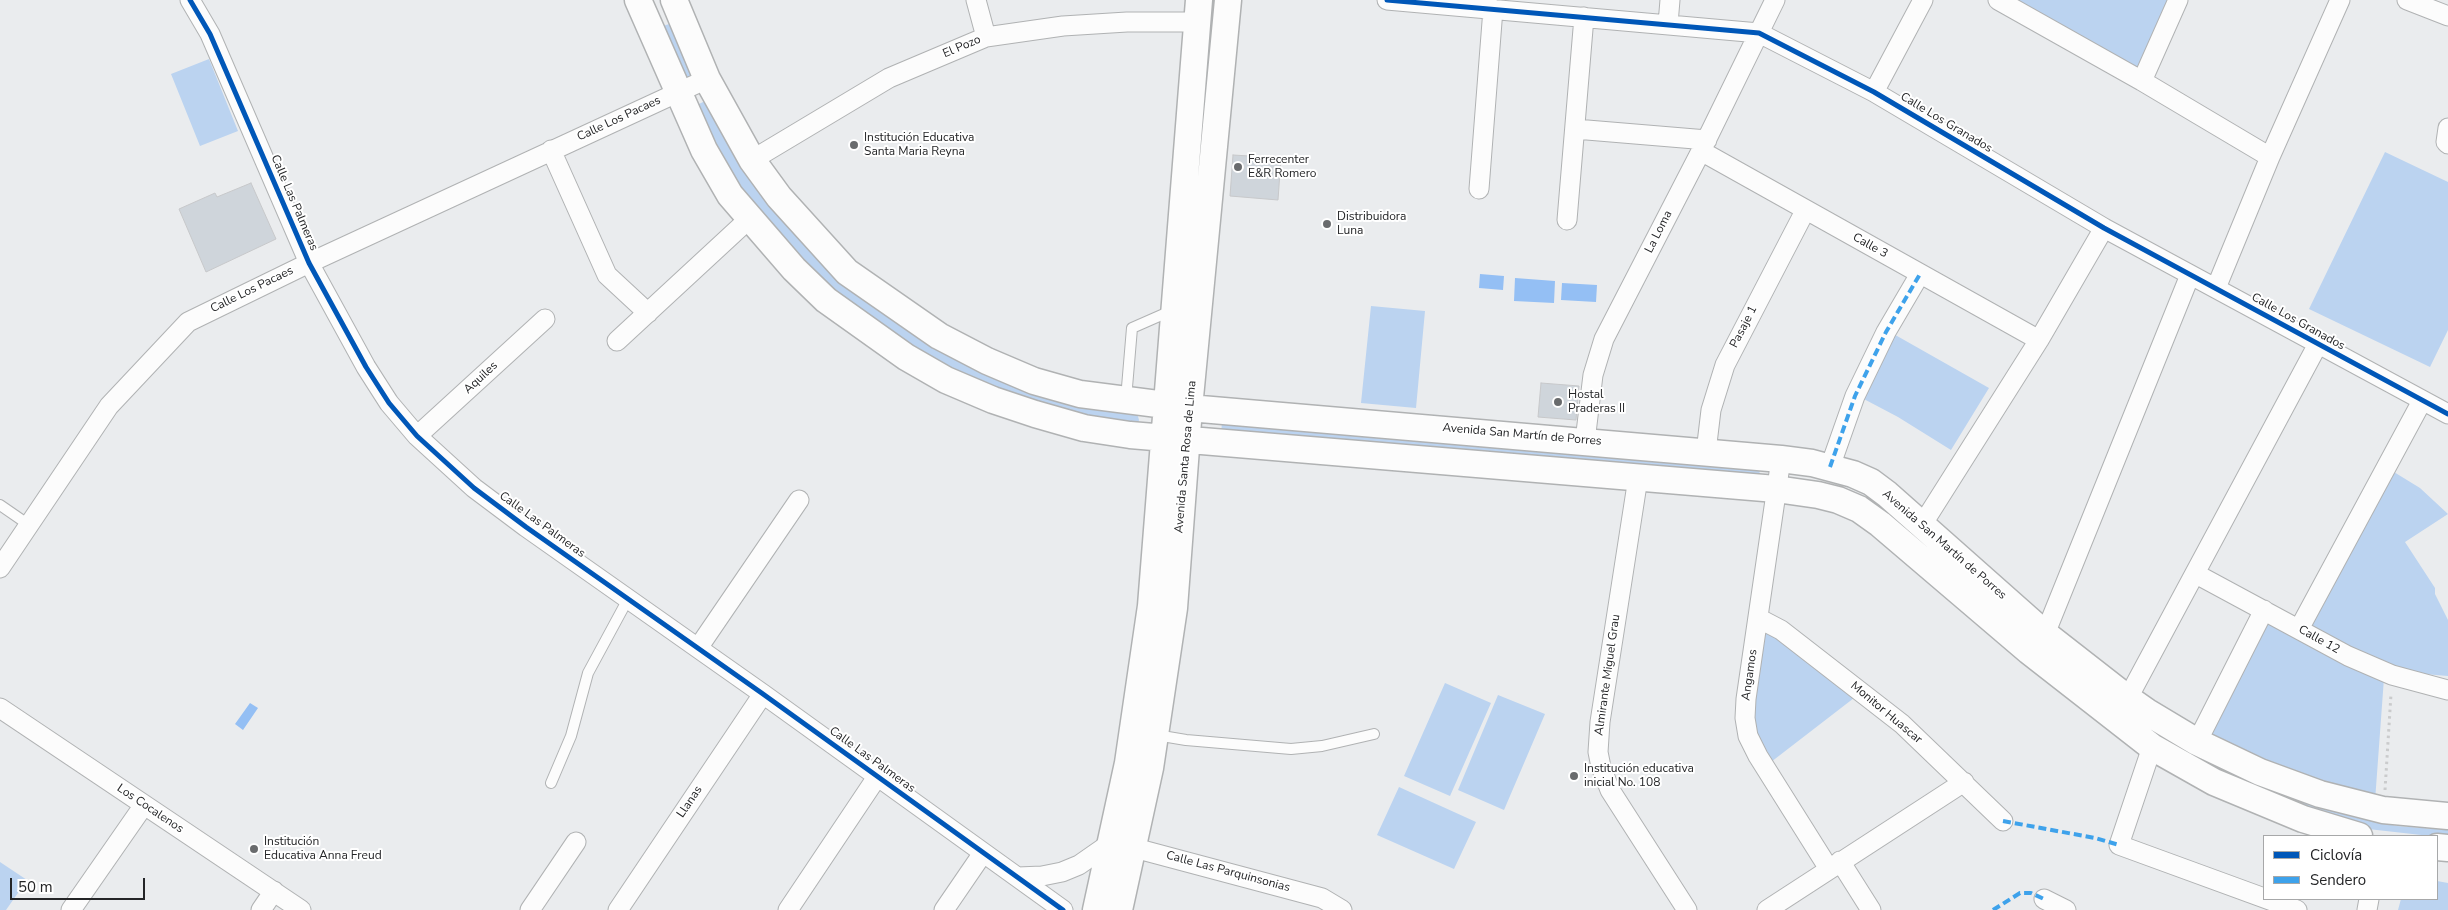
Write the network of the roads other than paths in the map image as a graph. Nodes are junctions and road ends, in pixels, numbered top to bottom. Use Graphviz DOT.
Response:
graph roads {
  1 [pos="190,0"];
  2 [pos="976,0"];
  3 [pos="1228,0"];
  4 [pos="1387,0"];
  5 [pos="1670,0"];
  6 [pos="1775,0"];
  7 [pos="1924,0"];
  8 [pos="1998,0"];
  9 [pos="2178,0"];
  10 [pos="2340,0"];
  11 [pos="2407,0"];
  12 [pos="675,2"];
  13 [pos="642,8"];
  14 [pos="1493,9"];
  15 [pos="1198,11"];
  16 [pos="1584,16"];
  17 [pos="2448,16"];
  18 [pos="1668,24"];
  19 [pos="1759,33"];
  20 [pos="986,37"];
  21 [pos="707,79"];
  22 [pos="2142,81"];
  23 [pos="677,92"];
  24 [pos="1874,92"];
  25 [pos="1575,129"];
  26 [pos="1704,145"];
  27 [pos="551,150"];
  28 [pos="2270,157"];
  29 [pos="752,160"];
  30 [pos="1478,189"];
  31 [pos="1805,211"];
  32 [pos="750,218"];
  33 [pos="1567,220"];
  34 [pos="2104,228"];
  35 [pos="308,262"];
  36 [pos="847,272"];
  37 [pos="1920,274"];
  38 [pos="2190,275"];
  39 [pos="2216,288"];
  40 [pos="826,300"];
  41 [pos="1174,309"];
  42 [pos="648,312"];
  43 [pos="544,319"];
  44 [pos="925,328"];
  45 [pos="2039,340"];
  46 [pos="617,341"];
  47 [pos="2318,344"];
  48 [pos="906,357"];
  49 [pos="1126,400"];
  50 [pos="2422,401"];
  51 [pos="1178,406"];
  52 [pos="2448,414"];
  53 [pos="417,436"];
  54 [pos="1176,438"];
  55 [pos="1585,440"];
  56 [pos="1706,452"];
  57 [pos="1781,459"];
  58 [pos="1830,467"];
  59 [pos="1638,478"];
  60 [pos="1776,489"];
  61 [pos="799,500"];
  62 [pos="0,505"];
  63 [pos="29,525"];
  64 [pos="1922,525"];
  65 [pos="0,568"];
  66 [pos="2196,574"];
  67 [pos="628,599"];
  68 [pos="2264,610"];
  69 [pos="1758,618"];
  70 [pos="2299,629"];
  71 [pos="2045,634"];
  72 [pos="698,648"];
  73 [pos="2448,690"];
  74 [pos="763,694"];
  75 [pos="0,708"];
  76 [pos="2122,708"];
  77 [pos="1155,734"];
  78 [pos="1374,734"];
  79 [pos="2198,742"];
  80 [pos="2152,747"];
  81 [pos="877,777"];
  82 [pos="1964,782"];
  83 [pos="551,783"];
  84 [pos="144,805"];
  85 [pos="2448,816"];
  86 [pos="2003,821"];
  87 [pos="2356,835"];
  88 [pos="576,842"];
  89 [pos="1122,844"];
  90 [pos="983,853"];
  91 [pos="1835,865"];
  92 [pos="1018,877"];
  93 [pos="274,892"];
  94 [pos="2263,898"];
  95 [pos="2044,899"];
  96 [pos="2270,900"];
  97 [pos="71,910"];
  98 [pos="261,910"];
  99 [pos="301,910"];
  100 [pos="530,910"];
  101 [pos="618,910"];
  102 [pos="788,910"];
  103 [pos="944,910"];
  104 [pos="1063,910"];
  105 [pos="1096,910"];
  106 [pos="1119,910"];
  107 [pos="1342,910"];
  108 [pos="1687,910"];
  109 [pos="1767,910"];
  110 [pos="1871,910"];
  111 [pos="2066,910"];
  112 [pos="2297,910"];
  1 -- 35 [label="street, Calle Las Palmeras"];
  2 -- 20 [label="street"];
  3 -- 51 [label="main road, Avenida Santa Rosa de Lima"];
  4 -- 14 [label="street, Calle Los Granados"];
  5 -- 18 [label="street"];
  6 -- 19 [label="street, La Loma"];
  7 -- 24 [label="street"];
  8 -- 22 [label="street"];
  9 -- 22 [label="street"];
  10 -- 28 [label="street"];
  11 -- 17 [label="street"];
  12 -- 13 [label="main road"];
  12 -- 21 [label="main road, Avenida San Martín de Porres"];
  13 -- 23 [label="main road, Avenida San Martín de Porres"];
  14 -- 16 [label="street, Calle Los Granados"];
  14 -- 30 [label="street"];
  15 -- 20 [label="street, El Pozo"];
  15 -- 41 [label="main road, Avenida Santa Rosa de Lima"];
  16 -- 18 [label="street, Calle Los Granados"];
  16 -- 25 [label="street"];
  18 -- 19 [label="street, Calle Los Granados"];
  19 -- 24 [label="street, Calle Los Granados"];
  19 -- 26 [label="street, La Loma"];
  20 -- 29 [label="street, El Pozo"];
  21 -- 23 [label="street, Calle Los Pacaes"];
  21 -- 29 [label="main road, Avenida San Martín de Porres"];
  22 -- 28 [label="street"];
  23 -- 27 [label="street, Calle Los Pacaes"];
  23 -- 32 [label="main road, Avenida San Martín de Porres"];
  24 -- 34 [label="street, Calle Los Granados"];
  25 -- 26 [label="street"];
  25 -- 33 [label="street"];
  26 -- 31 [label="street, Calle 3"];
  26 -- 55 [label="street, La Loma"];
  27 -- 35 [label="street, Calle Los Pacaes"];
  27 -- 42 [label="street"];
  28 -- 39 [label="street"];
  29 -- 36 [label="main road, Avenida San Martín de Porres"];
  31 -- 37 [label="street, Calle 3"];
  31 -- 56 [label="street, Pasaje 1"];
  32 -- 40 [label="main road, Avenida San Martín de Porres"];
  32 -- 42 [label="street"];
  34 -- 38 [label="street, Calle Los Granados"];
  34 -- 45 [label="street"];
  35 -- 53 [label="street, Calle Las Palmeras"];
  35 -- 63 [label="street, Calle Los Pacaes"];
  36 -- 40 [label="main road"];
  36 -- 44 [label="main road, Avenida San Martín de Porres"];
  37 -- 45 [label="street, Calle 3"];
  37 -- 58 [label="street"];
  38 -- 39 [label="street, Calle Los Granados"];
  38 -- 71 [label="street"];
  39 -- 47 [label="street, Calle Los Granados"];
  40 -- 48 [label="main road, Avenida San Martín de Porres"];
  41 -- 49 [label="lane"];
  41 -- 51 [label="main road, Avenida Santa Rosa de Lima"];
  42 -- 46 [label="street"];
  43 -- 53 [label="street, Aquiles"];
  44 -- 48 [label="main road"];
  44 -- 49 [label="main road, Avenida San Martín de Porres"];
  45 -- 64 [label="street"];
  47 -- 50 [label="street, Calle Los Granados"];
  47 -- 66 [label="street"];
  48 -- 54 [label="main road, Avenida San Martín de Porres"];
  49 -- 51 [label="main road, Avenida San Martín de Porres"];
  50 -- 52 [label="street, Calle Los Granados"];
  50 -- 70 [label="street"];
  51 -- 54 [label="main road, Avenida Santa Rosa de Lima"];
  51 -- 55 [label="main road, Avenida San Martín de Porres"];
  53 -- 67 [label="street, Calle Las Palmeras"];
  54 -- 59 [label="main road, Avenida San Martín de Porres"];
  54 -- 77 [label="main road, Avenida Santa Rosa de Lima"];
  54 -- 89 [label="main road, Avenida Santa Rosa de Lima"];
  55 -- 56 [label="main road, Avenida San Martín de Porres"];
  56 -- 57 [label="main road, Avenida San Martín de Porres"];
  57 -- 58 [label="main road, Avenida San Martín de Porres"];
  57 -- 60 [label="street, Angamos"];
  58 -- 64 [label="main road, Avenida San Martín de Porres"];
  59 -- 60 [label="main road, Avenida San Martín de Porres"];
  59 -- 108 [label="street, Almirante Miguel Grau"];
  60 -- 69 [label="street, Angamos"];
  60 -- 76 [label="main road, Avenida San Martín de Porres"];
  61 -- 72 [label="street"];
  62 -- 63 [label="lane"];
  63 -- 65 [label="street, Calle Los Pacaes"];
  64 -- 71 [label="main road, Avenida San Martín de Porres"];
  66 -- 68 [label="street, Calle 12"];
  66 -- 76 [label="street"];
  67 -- 72 [label="street, Calle Las Palmeras"];
  67 -- 83 [label="lane"];
  68 -- 70 [label="street, Calle 12"];
  68 -- 79 [label="street"];
  69 -- 82 [label="street, Monitor Huascar"];
  69 -- 91 [label="street, Angamos"];
  70 -- 73 [label="street, Calle 12"];
  71 -- 76 [label="main road, Avenida San Martín de Porres"];
  72 -- 74 [label="street, Calle Las Palmeras"];
  74 -- 81 [label="street, Calle Las Palmeras"];
  74 -- 101 [label="street, Llanas"];
  75 -- 84 [label="street, Los Cocalenos"];
  76 -- 79 [label="main road, Avenida San Martín de Porres"];
  76 -- 80 [label="main road, Avenida San Martín de Porres"];
  77 -- 78 [label="lane"];
  77 -- 89 [label="main road, Avenida Santa Rosa de Lima"];
  79 -- 85 [label="main road, Avenida San Martín de Porres"];
  80 -- 87 [label="main road, Avenida San Martín de Porres"];
  80 -- 94 [label="street"];
  81 -- 90 [label="street, Calle Las Palmeras"];
  81 -- 102 [label="street"];
  82 -- 86 [label="street, Monitor Huascar"];
  82 -- 91 [label="street"];
  84 -- 93 [label="street, Los Cocalenos"];
  84 -- 97 [label="street"];
  88 -- 100 [label="street"];
  89 -- 92 [label="street"];
  89 -- 105 [label="main road, Avenida Santa Rosa de Lima"];
  89 -- 106 [label="main road, Avenida Santa Rosa de Lima"];
  89 -- 107 [label="street, Calle Las Parquinsonias"];
  90 -- 92 [label="street, Calle Las Palmeras"];
  90 -- 103 [label="street"];
  91 -- 109 [label="street"];
  91 -- 110 [label="street, Angamos"];
  92 -- 104 [label="street, Calle Las Palmeras"];
  93 -- 98 [label="street"];
  93 -- 99 [label="street, Los Cocalenos"];
  95 -- 111 [label="street"];
  96 -- 112 [label="street"];
}
